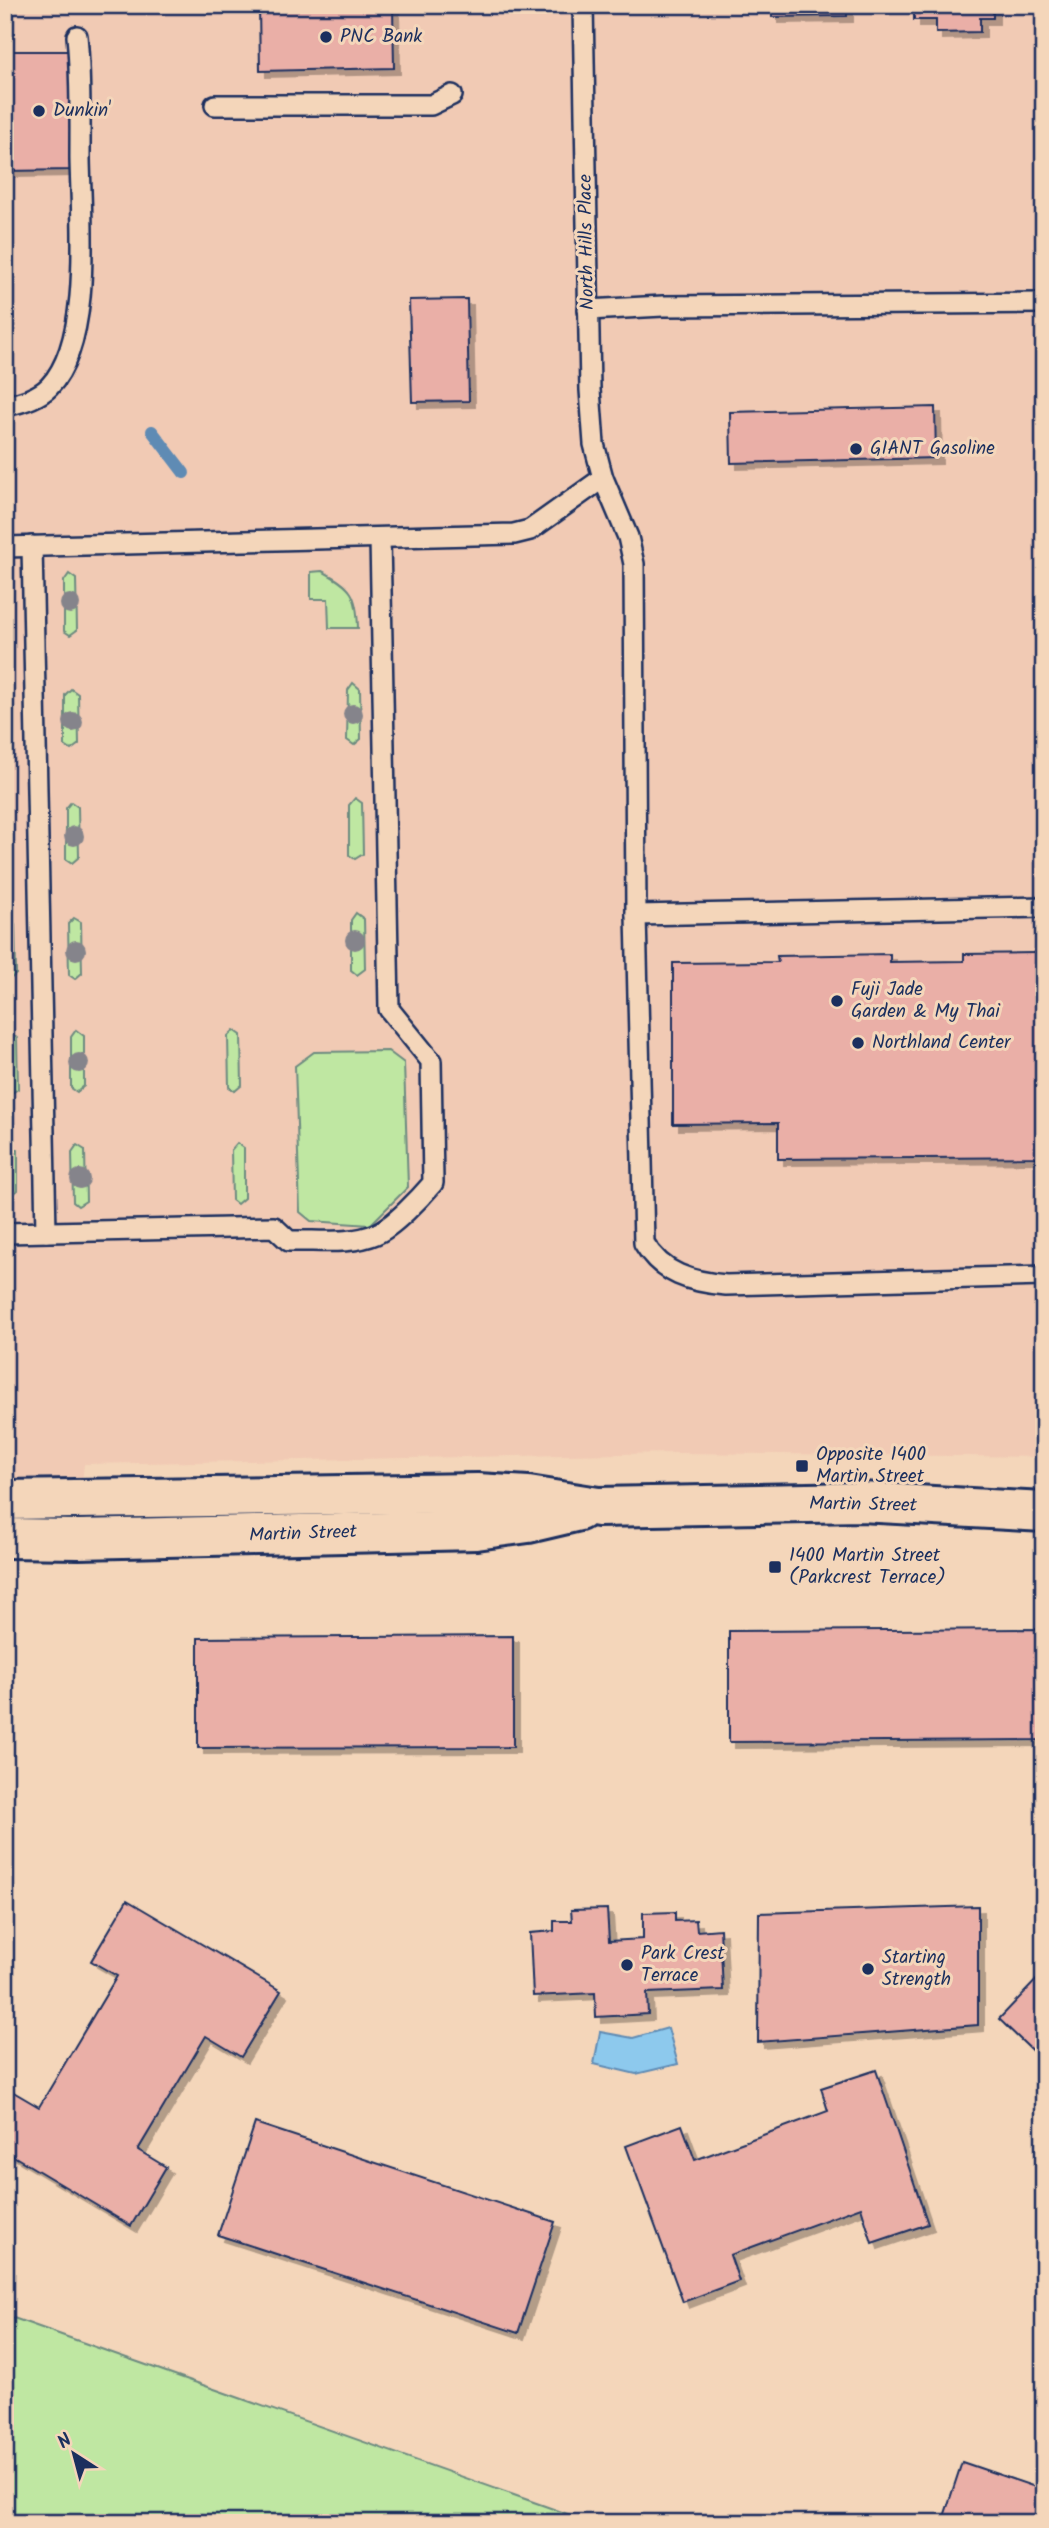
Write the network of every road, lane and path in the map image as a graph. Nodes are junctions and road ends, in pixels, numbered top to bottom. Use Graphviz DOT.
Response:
graph roads {
  1 [pos="583,5"];
  2 [pos="77,36"];
  3 [pos="452,95"];
  4 [pos="215,105"];
  5 [pos="1044,303"];
  6 [pos="588,310"];
  7 [pos="5,406"];
  8 [pos="603,478"];
  9 [pos="380,538"];
  10 [pos="32,546"];
  11 [pos="5,547"];
  12 [pos="1044,906"];
  13 [pos="636,915"];
  14 [pos="46,1232"];
  15 [pos="5,1233"];
  16 [pos="1044,1276"];
  17 [pos="5,1500"];
  18 [pos="598,1507"];
  19 [pos="1044,1512"];
  20 [pos="5,1538"];
  1 -- 6 [label="lane, North Hills Place"];
  2 -- 7 [label="lane"];
  3 -- 4 [label="lane"];
  5 -- 6 [label="lane"];
  6 -- 8 [label="lane, North Hills Place"];
  8 -- 9 [label="lane"];
  8 -- 13 [label="lane, North Hills Place"];
  9 -- 10 [label="lane"];
  9 -- 14 [label="lane"];
  10 -- 11 [label="lane"];
  10 -- 14 [label="lane"];
  12 -- 13 [label="lane"];
  13 -- 16 [label="lane, North Hills Place"];
  14 -- 15 [label="lane"];
  17 -- 18 [label="street, Martin Street"];
  18 -- 19 [label="street, Martin Street"];
  18 -- 20 [label="street, Martin Street"];
}
